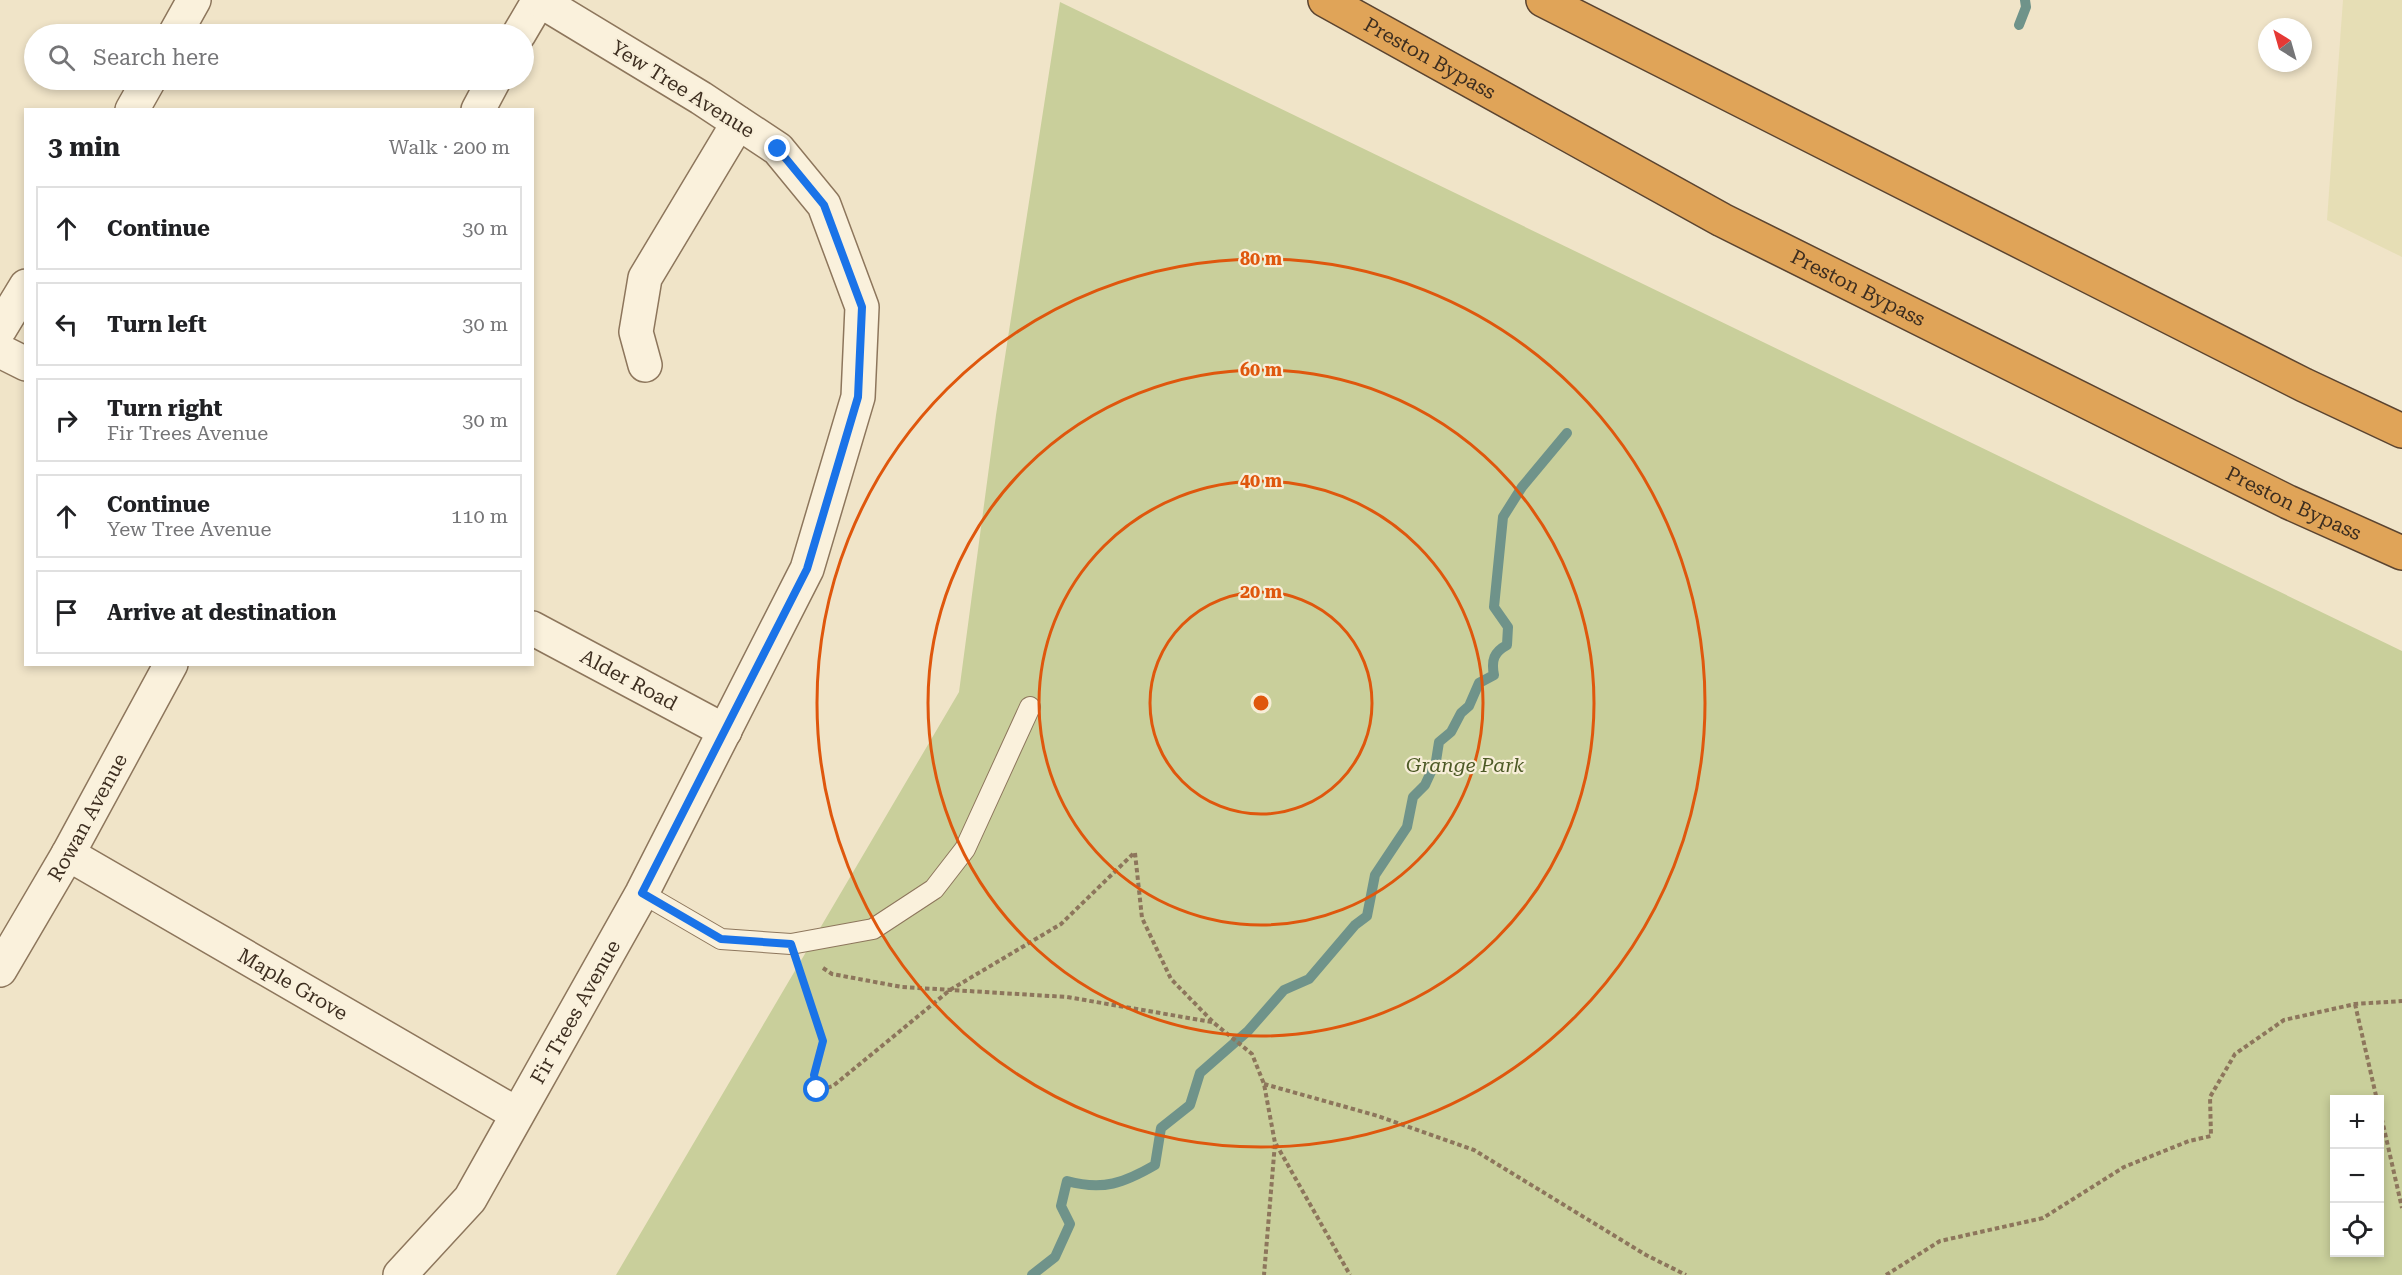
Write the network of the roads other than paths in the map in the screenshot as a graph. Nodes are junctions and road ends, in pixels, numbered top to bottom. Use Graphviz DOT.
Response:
graph roads {
  1 [pos="194,0"];
  2 [pos="539,0"];
  3 [pos="1325,0"];
  4 [pos="1543,0"];
  5 [pos="180,24"];
  6 [pos="525,24"];
  7 [pos="143,90"];
  8 [pos="489,90"];
  9 [pos="133,108"];
  10 [pos="479,108"];
  11 [pos="738,123"];
  12 [pos="24,289"];
  13 [pos="0,329"];
  14 [pos="0,351"];
  15 [pos="24,363"];
  16 [pos="645,365"];
  17 [pos="2402,431"];
  18 [pos="2402,553"];
  19 [pos="534,629"];
  20 [pos="170,666"];
  21 [pos="1030,707"];
  22 [pos="725,731"];
  23 [pos="68,854"];
  24 [pos="642,893"];
  25 [pos="0,970"];
  26 [pos="517,1114"];
  27 [pos="400,1275"];
  1 -- 5 [label="street"];
  2 -- 6 [label="street"];
  2 -- 11 [label="street, Yew Tree Avenue"];
  3 -- 18 [label="highway, Preston Bypass"];
  4 -- 17 [label="highway"];
  7 -- 9 [label="street"];
  8 -- 10 [label="street"];
  11 -- 16 [label="street"];
  11 -- 22 [label="street, Yew Tree Avenue"];
  12 -- 13 [label="street"];
  14 -- 15 [label="street"];
  19 -- 22 [label="street, Alder Road"];
  20 -- 23 [label="street, Rowan Avenue"];
  21 -- 24 [label="lane"];
  22 -- 24 [label="street, Fir Trees Avenue"];
  23 -- 25 [label="street, Rowan Avenue"];
  23 -- 26 [label="street, Maple Grove"];
  24 -- 26 [label="street, Fir Trees Avenue"];
  26 -- 27 [label="street, Fir Trees Avenue"];
}
